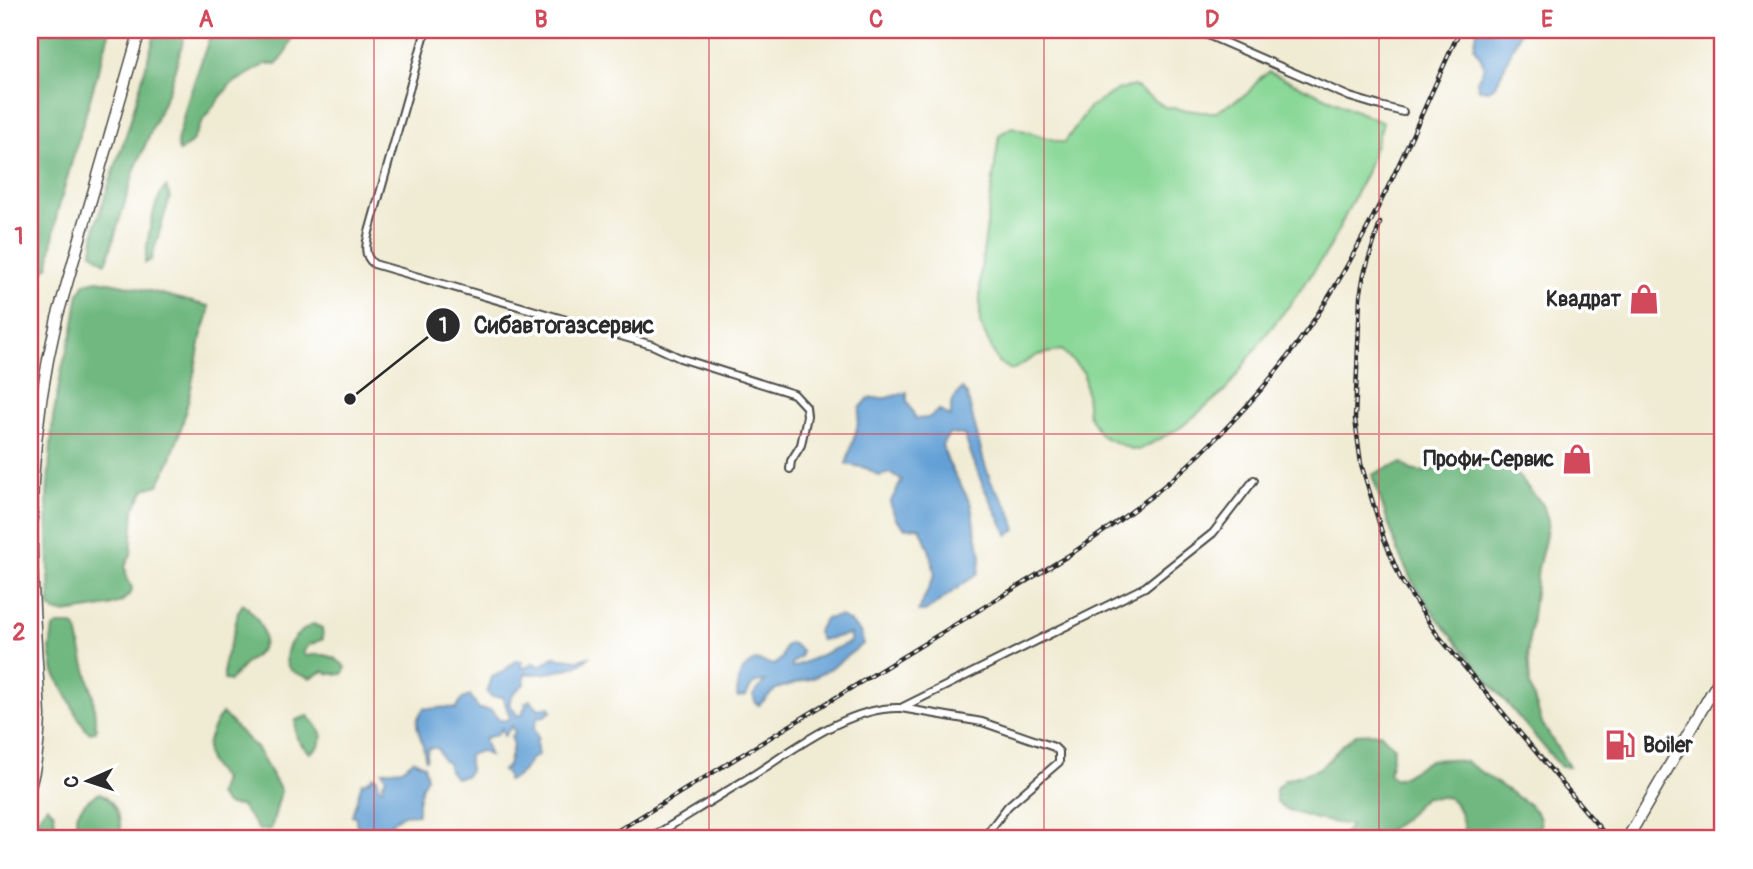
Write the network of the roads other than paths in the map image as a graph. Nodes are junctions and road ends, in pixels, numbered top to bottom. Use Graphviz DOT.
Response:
graph roads {
  1 [pos="140,30"];
  2 [pos="426,30"];
  3 [pos="1196,30"];
  4 [pos="1404,112"];
  5 [pos="790,469"];
  6 [pos="1254,480"];
  7 [pos="1723,673"];
  8 [pos="901,708"];
  9 [pos="30,787"];
  10 [pos="649,839"];
  11 [pos="983,839"];
  12 [pos="1627,839"];
  1 -- 9 [label="main road"];
  2 -- 5 [label="street"];
  3 -- 4 [label="street"];
  6 -- 8 [label="street"];
  7 -- 12 [label="main road"];
  8 -- 10 [label="street"];
  8 -- 11 [label="street"];
}
